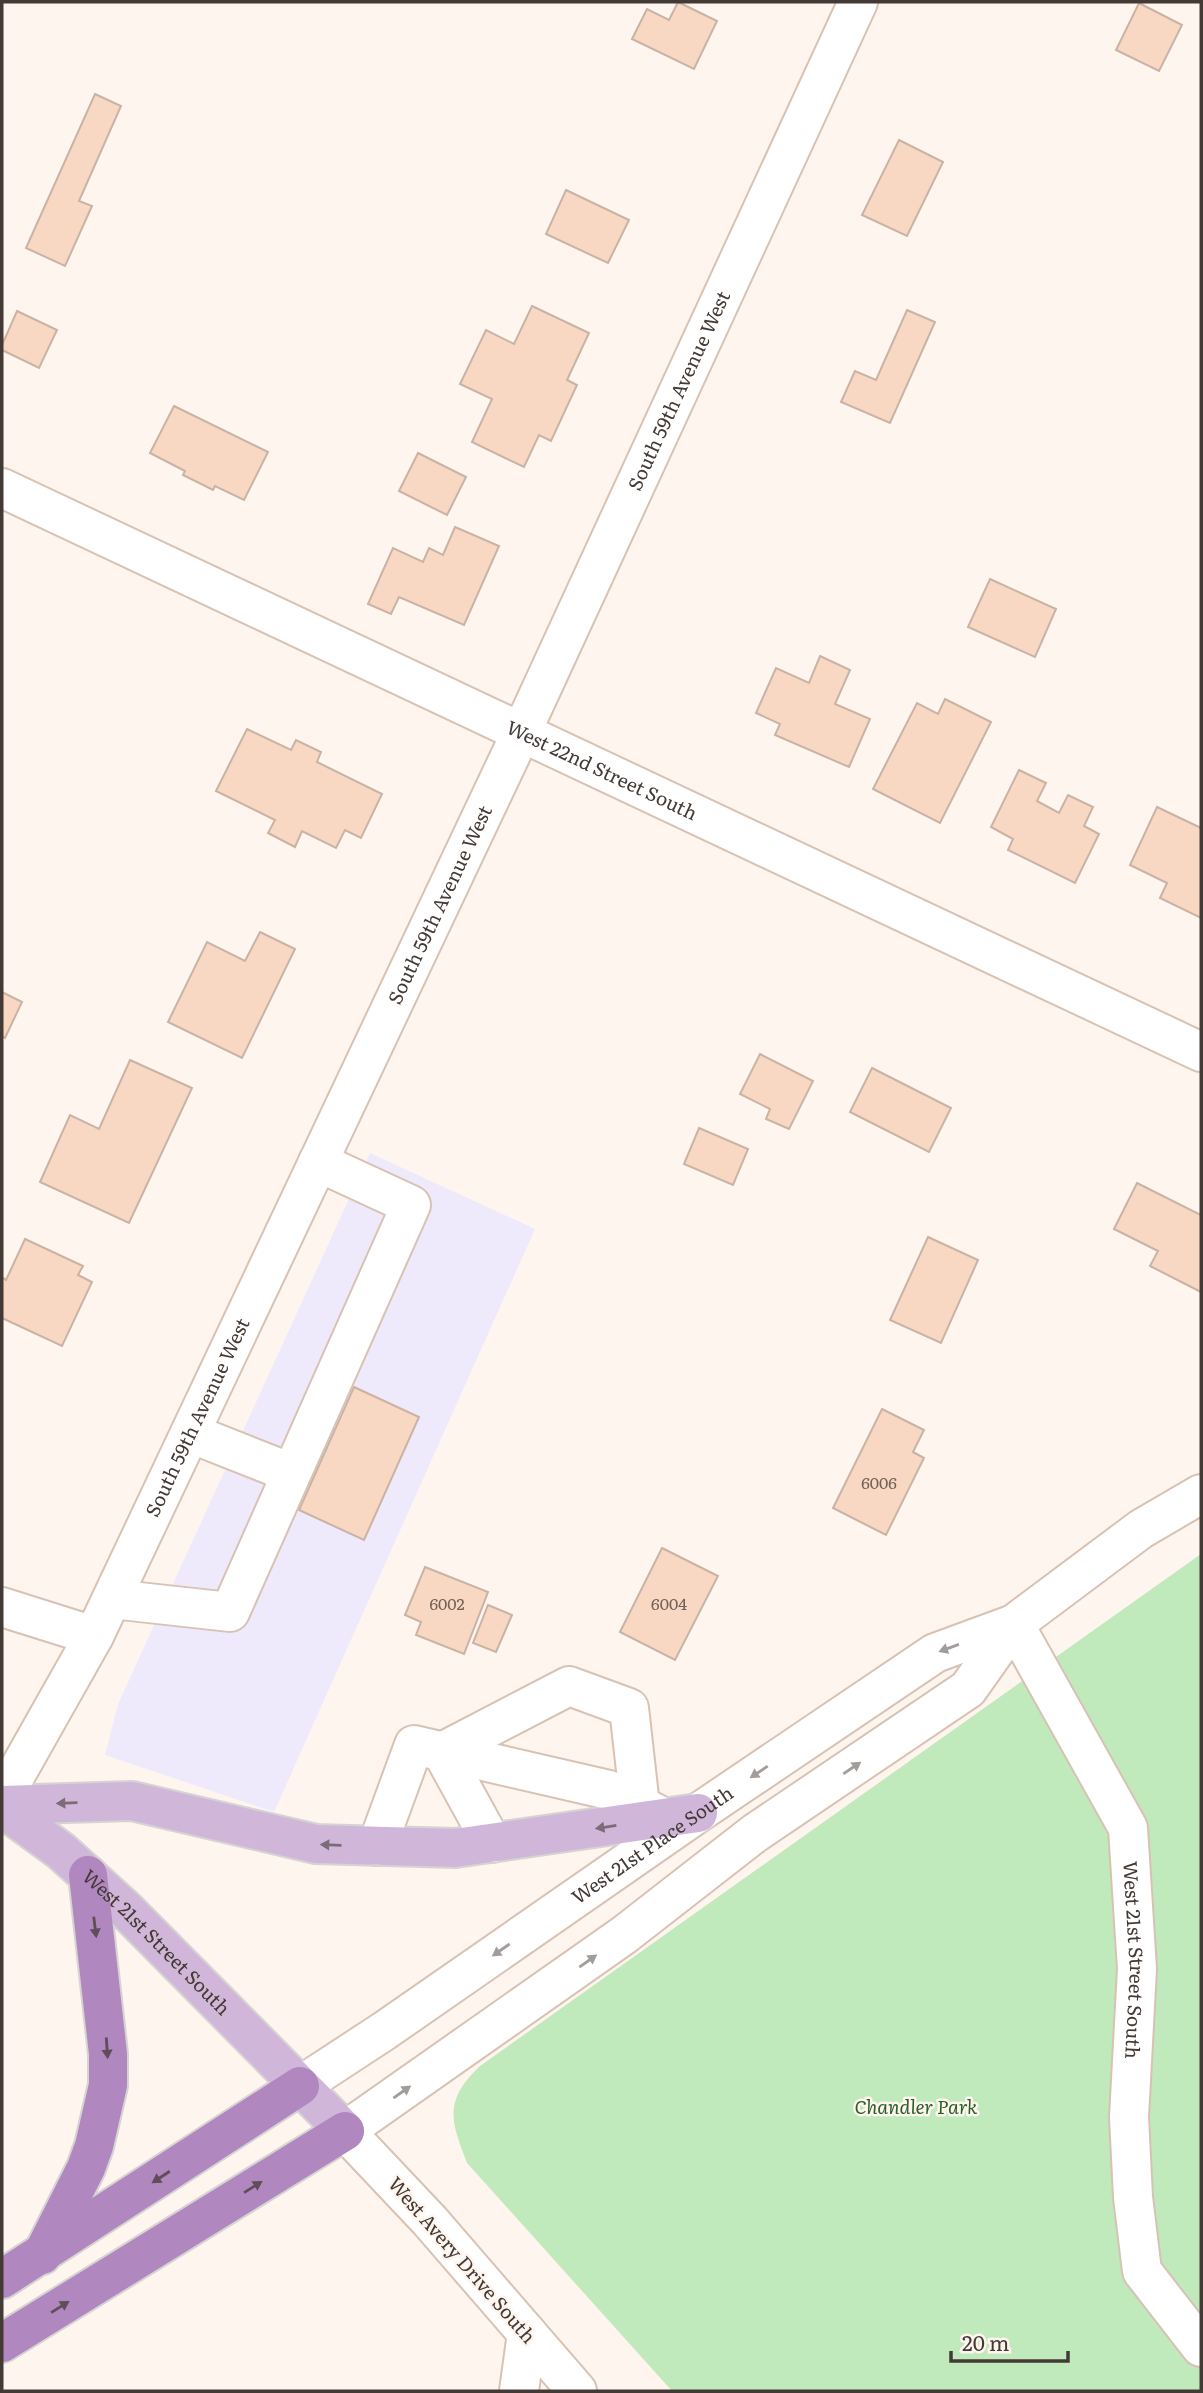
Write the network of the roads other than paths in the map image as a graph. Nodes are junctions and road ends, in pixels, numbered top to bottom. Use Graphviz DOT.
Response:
graph roads {
  1 [pos="858,2"];
  2 [pos="2,488"];
  3 [pos="522,731"];
  4 [pos="1201,1052"];
  5 [pos="318,1162"];
  6 [pos="191,1433"];
  7 [pos="291,1473"];
  8 [pos="1201,1494"];
  9 [pos="112,1599"];
  10 [pos="2,1607"];
  11 [pos="1014,1624"];
  12 [pos="94,1636"];
  13 [pos="442,1752"];
  14 [pos="2,1799"];
  15 [pos="2,1807"];
  16 [pos="668,1812"];
  17 [pos="492,1843"];
  18 [pos="377,1846"];
  19 [pos="88,1875"];
  20 [pos="300,2086"];
  21 [pos="345,2131"];
  22 [pos="42,2255"];
  23 [pos="2,2279"];
  24 [pos="527,2333"];
  25 [pos="2,2343"];
  26 [pos="1201,2347"];
  27 [pos="519,2391"];
  28 [pos="577,2391"];
  1 -- 3 [label="street, South 59th Avenue West"];
  2 -- 3 [label="street, West 22nd Street South"];
  3 -- 4 [label="street, West 22nd Street South"];
  3 -- 5 [label="street, South 59th Avenue West"];
  5 -- 6 [label="street, South 59th Avenue West"];
  5 -- 7 [label="street"];
  6 -- 7 [label="street"];
  6 -- 9 [label="street, South 59th Avenue West"];
  7 -- 9 [label="street"];
  8 -- 11 [label="street, West 21st Place South"];
  9 -- 12 [label="street, South 59th Avenue West"];
  10 -- 12 [label="street"];
  11 -- 16 [label="street, West 21st Place South, one-way"];
  21 -- 11 [label="street, West 21st Place South, one-way"];
  11 -- 26 [label="street, West 21st Street South"];
  12 -- 14 [label="street, South 59th Avenue West"];
  13 -- 16 [label="street"];
  13 -- 16 [label="street"];
  13 -- 17 [label="street"];
  13 -- 18 [label="street"];
  18 -- 15 [label="main road, one-way"];
  15 -- 19 [label="main road, West 21st Street South"];
  16 -- 17 [label="main road, one-way"];
  16 -- 20 [label="street, West 21st Place South, one-way"];
  17 -- 18 [label="main road"];
  19 -- 20 [label="main road, West 21st Street South"];
  19 -- 22 [label="highway, one-way"];
  20 -- 21 [label="main road, West 21st Street South"];
  20 -- 22 [label="highway, one-way"];
  21 -- 24 [label="street, West Avery Drive South"];
  25 -- 21 [label="highway, one-way"];
  22 -- 23 [label="highway"];
  24 -- 27 [label="street"];
  24 -- 28 [label="street, West Avery Drive South"];
}
